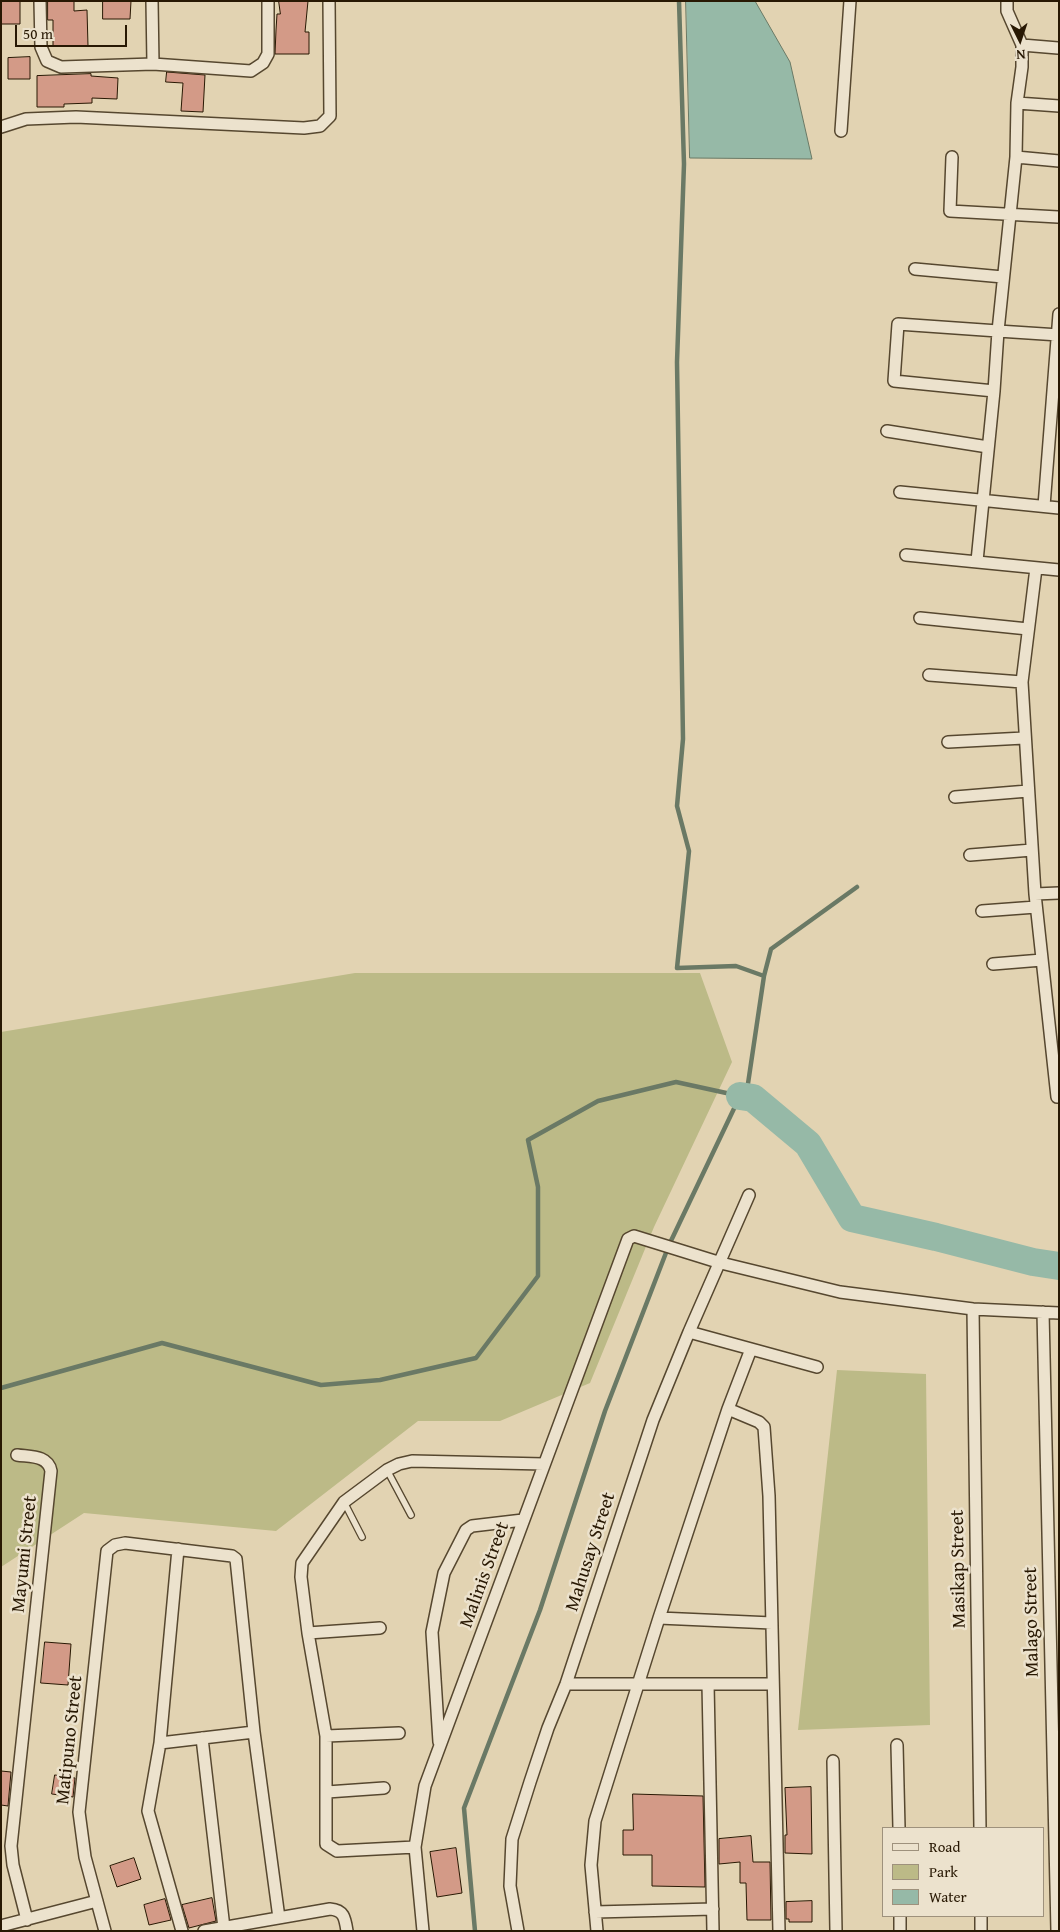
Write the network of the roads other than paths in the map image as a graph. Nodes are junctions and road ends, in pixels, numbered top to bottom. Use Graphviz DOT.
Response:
graph roads {
  1 [pos="40,1"];
  2 [pos="152,1"];
  3 [pos="268,1"];
  4 [pos="329,1"];
  5 [pos="850,1"];
  6 [pos="1007,1"];
  7 [pos="1022,45"];
  8 [pos="1058,48"];
  9 [pos="153,64"];
  10 [pos="1017,103"];
  11 [pos="1059,106"];
  12 [pos="1,127"];
  13 [pos="841,130"];
  14 [pos="952,157"];
  15 [pos="1016,157"];
  16 [pos="1059,161"];
  17 [pos="1009,215"];
  18 [pos="1058,217"];
  19 [pos="915,269"];
  20 [pos="1004,277"];
  21 [pos="1059,314"];
  22 [pos="998,331"];
  23 [pos="1058,335"];
  24 [pos="994,391"];
  25 [pos="887,431"];
  26 [pos="988,446"];
  27 [pos="900,492"];
  28 [pos="982,500"];
  29 [pos="1044,506"];
  30 [pos="1059,508"];
  31 [pos="906,555"];
  32 [pos="977,561"];
  33 [pos="1036,568"];
  34 [pos="1059,570"];
  35 [pos="920,618"];
  36 [pos="1028,629"];
  37 [pos="929,675"];
  38 [pos="1022,682"];
  39 [pos="1024,738"];
  40 [pos="948,742"];
  41 [pos="1028,791"];
  42 [pos="955,798"];
  43 [pos="1032,850"];
  44 [pos="970,855"];
  45 [pos="1059,892"];
  46 [pos="1035,894"];
  47 [pos="1036,907"];
  48 [pos="982,911"];
  49 [pos="1042,960"];
  50 [pos="993,964"];
  51 [pos="1057,1097"];
  52 [pos="749,1195"];
  53 [pos="721,1263"];
  54 [pos="972,1309"];
  55 [pos="1043,1312"];
  56 [pos="1059,1313"];
  57 [pos="689,1332"];
  58 [pos="751,1348"];
  59 [pos="817,1367"];
  60 [pos="728,1409"];
  61 [pos="16,1455"];
  62 [pos="544,1464"];
  63 [pos="387,1470"];
  64 [pos="344,1502"];
  65 [pos="411,1515"];
  66 [pos="524,1520"];
  67 [pos="362,1537"];
  68 [pos="178,1550"];
  69 [pos="659,1618"];
  70 [pos="772,1623"];
  71 [pos="380,1628"];
  72 [pos="308,1633"];
  73 [pos="566,1684"];
  74 [pos="708,1684"];
  75 [pos="773,1684"];
  76 [pos="639,1685"];
  77 [pos="254,1732"];
  78 [pos="399,1733"];
  79 [pos="326,1736"];
  80 [pos="202,1738"];
  81 [pos="160,1743"];
  82 [pos="897,1745"];
  83 [pos="440,1746"];
  84 [pos="833,1761"];
  85 [pos="384,1788"];
  86 [pos="327,1792"];
  87 [pos="899,1827"];
  88 [pos="980,1827"];
  89 [pos="415,1847"];
  90 [pos="97,1901"];
  91 [pos="713,1909"];
  92 [pos="595,1912"];
  93 [pos="900,1917"];
  94 [pos="981,1917"];
  95 [pos="279,1918"];
  96 [pos="27,1920"];
  97 [pos="1,1926"];
  98 [pos="224,1928"];
  99 [pos="104,1931"];
  100 [pos="182,1931"];
  101 [pos="204,1931"];
  102 [pos="347,1931"];
  103 [pos="423,1931"];
  104 [pos="518,1931"];
  105 [pos="597,1931"];
  106 [pos="713,1931"];
  107 [pos="778,1931"];
  108 [pos="836,1931"];
  109 [pos="900,1931"];
  110 [pos="981,1931"];
  111 [pos="1057,1931"];
  1 -- 9 [label="street"];
  2 -- 9 [label="street"];
  3 -- 9 [label="street"];
  4 -- 12 [label="street"];
  5 -- 13 [label="street"];
  6 -- 7 [label="street"];
  7 -- 8 [label="street"];
  7 -- 10 [label="street"];
  10 -- 11 [label="street"];
  10 -- 15 [label="street"];
  14 -- 17 [label="street"];
  15 -- 16 [label="street"];
  15 -- 17 [label="street"];
  17 -- 18 [label="street"];
  17 -- 20 [label="street"];
  19 -- 20 [label="street"];
  20 -- 22 [label="street"];
  21 -- 23 [label="street"];
  22 -- 23 [label="street"];
  22 -- 24 [label="street"];
  22 -- 24 [label="street"];
  23 -- 29 [label="street"];
  24 -- 26 [label="street"];
  25 -- 26 [label="street"];
  26 -- 28 [label="street"];
  27 -- 28 [label="street"];
  28 -- 29 [label="street"];
  28 -- 32 [label="street"];
  29 -- 30 [label="street"];
  31 -- 32 [label="street"];
  32 -- 33 [label="street"];
  33 -- 34 [label="street"];
  33 -- 36 [label="street"];
  35 -- 36 [label="street"];
  36 -- 38 [label="street"];
  37 -- 38 [label="street"];
  38 -- 39 [label="street"];
  39 -- 40 [label="street"];
  39 -- 41 [label="street"];
  41 -- 42 [label="street"];
  41 -- 43 [label="street"];
  43 -- 44 [label="street"];
  43 -- 46 [label="street"];
  45 -- 46 [label="street"];
  46 -- 47 [label="street"];
  47 -- 48 [label="street"];
  47 -- 49 [label="street"];
  49 -- 50 [label="street"];
  49 -- 51 [label="street"];
  52 -- 53 [label="street, Mahusay Street"];
  53 -- 54 [label="street"];
  53 -- 57 [label="street, Mahusay Street"];
  53 -- 62 [label="street, Malinis Street"];
  54 -- 55 [label="street"];
  54 -- 88 [label="street, Masikap Street"];
  55 -- 56 [label="street"];
  55 -- 111 [label="street, Malago Street"];
  57 -- 58 [label="street"];
  57 -- 73 [label="street, Mahusay Street"];
  58 -- 59 [label="street"];
  58 -- 60 [label="street"];
  60 -- 69 [label="street"];
  60 -- 70 [label="street"];
  61 -- 96 [label="street, Mayumi Street"];
  62 -- 63 [label="street"];
  62 -- 66 [label="street, Malinis Street"];
  63 -- 64 [label="street"];
  63 -- 65 [label="lane"];
  64 -- 67 [label="lane"];
  64 -- 72 [label="street"];
  66 -- 83 [label="street, Malinis Street"];
  66 -- 83 [label="street"];
  68 -- 77 [label="street"];
  68 -- 81 [label="street"];
  68 -- 90 [label="street, Matipuno Street"];
  69 -- 70 [label="street"];
  69 -- 76 [label="street"];
  70 -- 75 [label="street"];
  71 -- 72 [label="street"];
  72 -- 79 [label="street"];
  73 -- 76 [label="street"];
  73 -- 104 [label="street, Mahusay Street"];
  74 -- 75 [label="street"];
  74 -- 76 [label="street"];
  74 -- 91 [label="street"];
  75 -- 107 [label="street"];
  76 -- 92 [label="street"];
  77 -- 80 [label="street"];
  77 -- 95 [label="street"];
  78 -- 79 [label="street"];
  79 -- 86 [label="street"];
  80 -- 81 [label="street"];
  80 -- 98 [label="street"];
  81 -- 100 [label="street"];
  82 -- 87 [label="street"];
  83 -- 89 [label="street, Malinis Street"];
  84 -- 108 [label="street"];
  85 -- 86 [label="street"];
  86 -- 89 [label="street"];
  89 -- 103 [label="street, Malinis Street"];
  90 -- 96 [label="street"];
  90 -- 99 [label="street, Matipuno Street"];
  91 -- 92 [label="street"];
  91 -- 106 [label="street"];
  92 -- 105 [label="street"];
  93 -- 109 [label="street"];
  94 -- 110 [label="street"];
  95 -- 98 [label="street"];
  95 -- 102 [label="street"];
  96 -- 97 [label="street"];
  98 -- 101 [label="street"];
}
